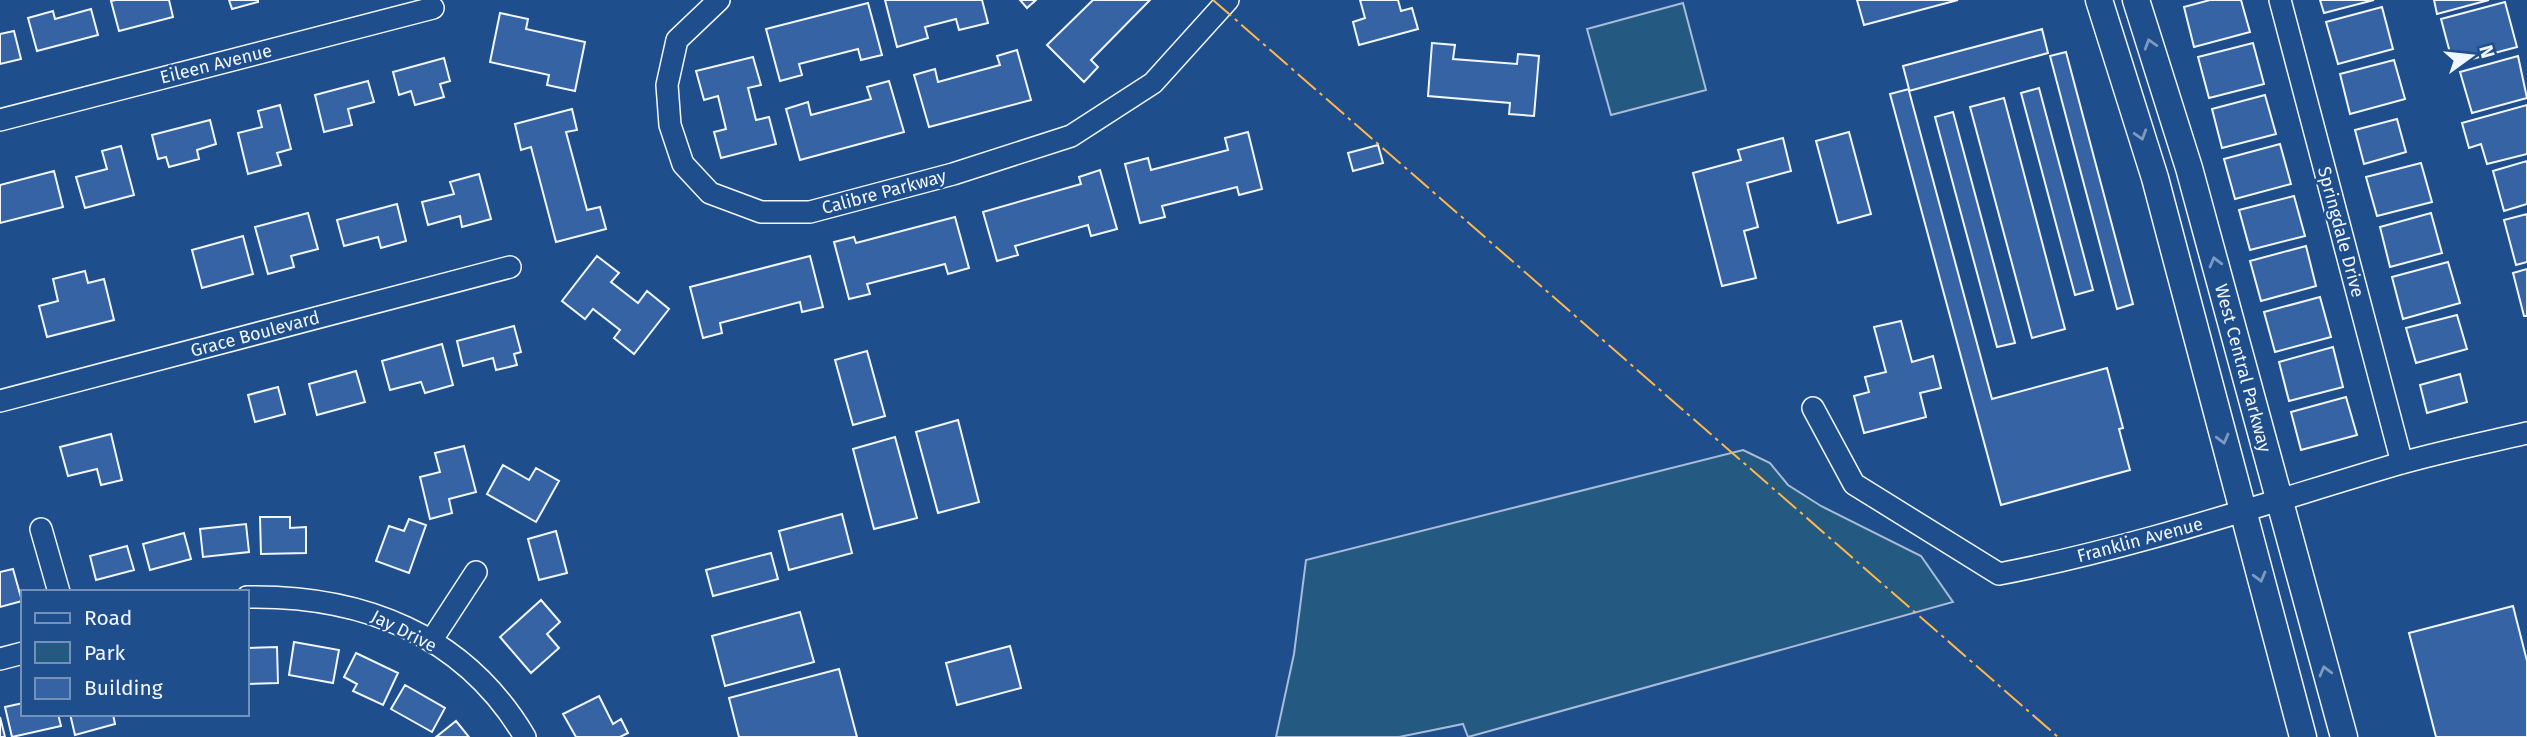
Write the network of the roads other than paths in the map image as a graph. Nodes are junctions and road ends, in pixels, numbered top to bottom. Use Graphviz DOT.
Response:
graph roads {
  1 [pos="719,0"];
  2 [pos="1228,0"];
  3 [pos="2099,0"];
  4 [pos="2136,0"];
  5 [pos="2280,0"];
  6 [pos="433,8"];
  7 [pos="0,120"];
  8 [pos="509,267"];
  9 [pos="0,401"];
  10 [pos="1813,408"];
  11 [pos="2527,433"];
  12 [pos="2402,463"];
  13 [pos="2278,500"];
  14 [pos="2242,511"];
  15 [pos="41,529"];
  16 [pos="476,572"];
  17 [pos="57,590"];
  18 [pos="248,597"];
  19 [pos="431,641"];
  20 [pos="21,654"];
  21 [pos="0,659"];
  22 [pos="525,737"];
  23 [pos="2303,737"];
  24 [pos="2344,737"];
  1 -- 2 [label="street, Calibre Parkway"];
  3 -- 14 [label="main road, West Central Parkway, one-way"];
  13 -- 4 [label="main road, West Central Parkway, one-way"];
  5 -- 12 [label="street, Springdale Drive"];
  6 -- 7 [label="street, Eileen Avenue"];
  8 -- 9 [label="street, Grace Boulevard"];
  10 -- 14 [label="street, Franklin Avenue"];
  11 -- 12 [label="street, Franklin Avenue"];
  12 -- 13 [label="street, Franklin Avenue"];
  13 -- 14 [label="street, Franklin Avenue"];
  24 -- 13 [label="main road, West Central Parkway, one-way"];
  14 -- 23 [label="main road, West Central Parkway, one-way"];
  15 -- 17 [label="street"];
  16 -- 19 [label="street"];
  18 -- 19 [label="street, Jay Drive"];
  19 -- 22 [label="street, Jay Drive"];
  20 -- 21 [label="street"];
}
